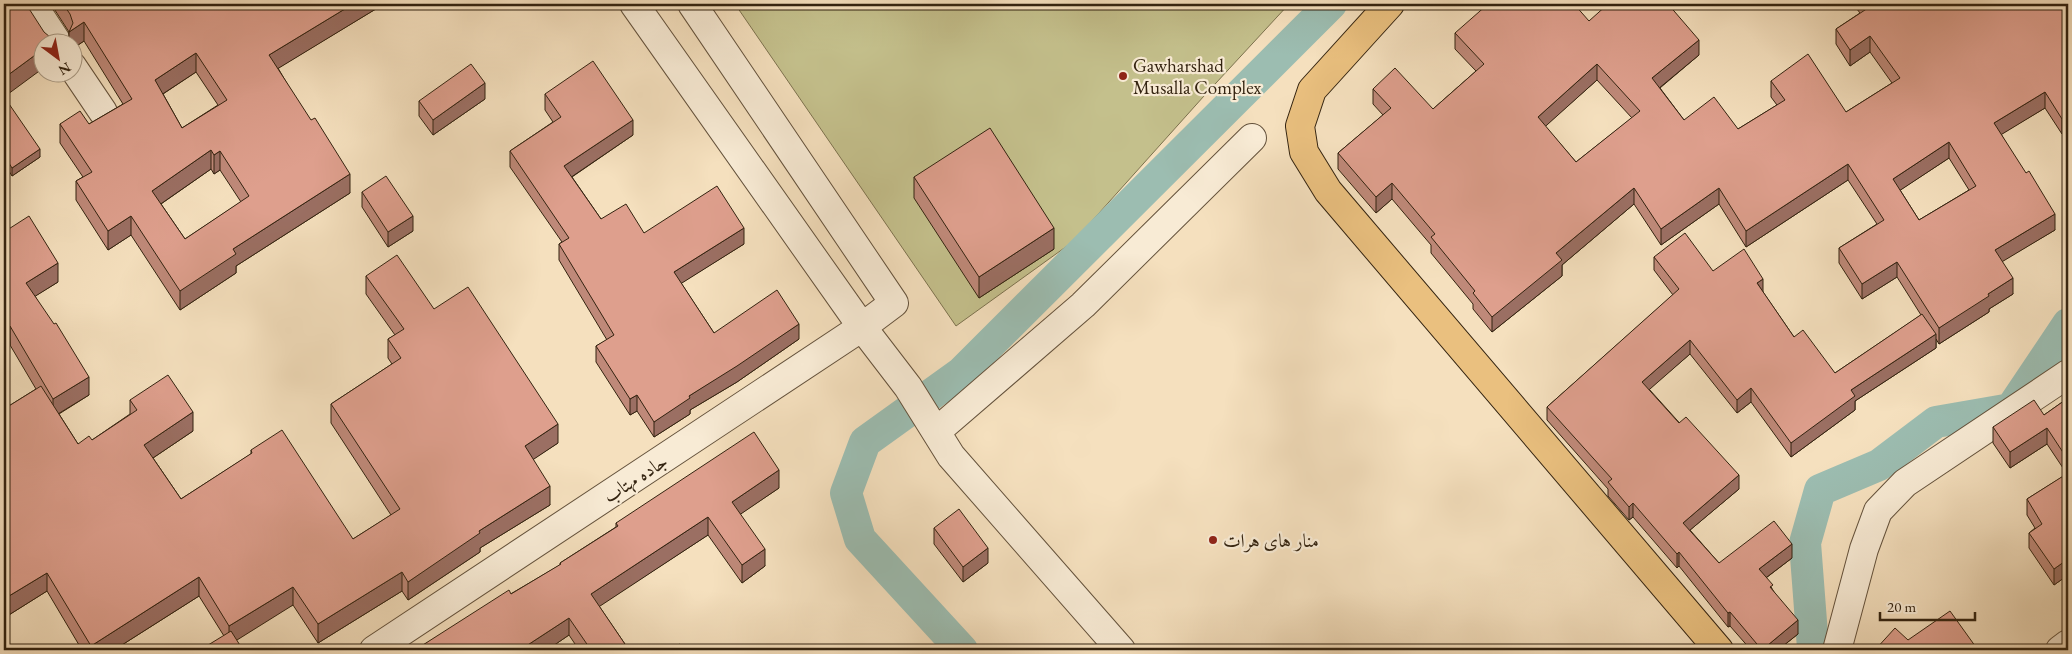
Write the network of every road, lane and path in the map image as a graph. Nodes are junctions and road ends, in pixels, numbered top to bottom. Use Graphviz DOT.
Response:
graph roads {
  1 [pos="32,4"];
  2 [pos="634,4"];
  3 [pos="692,4"];
  4 [pos="1390,4"];
  5 [pos="50,32"];
  6 [pos="82,81"];
  7 [pos="103,112"];
  8 [pos="1252,138"];
  9 [pos="862,327"];
  10 [pos="2068,374"];
  11 [pos="937,431"];
  12 [pos="2068,644"];
  13 [pos="374,650"];
  14 [pos="1121,650"];
  15 [pos="1719,650"];
  16 [pos="1837,650"];
  17 [pos="2060,650"];
  1 -- 5 [label="street"];
  2 -- 9 [label="street"];
  3 -- 9 [label="street, جاده مهتاب"];
  4 -- 15 [label="main road"];
  6 -- 7 [label="street"];
  8 -- 11 [label="street"];
  9 -- 11 [label="street"];
  9 -- 13 [label="street, جاده مهتاب"];
  10 -- 16 [label="street"];
  11 -- 14 [label="street"];
  12 -- 17 [label="street"];
}
